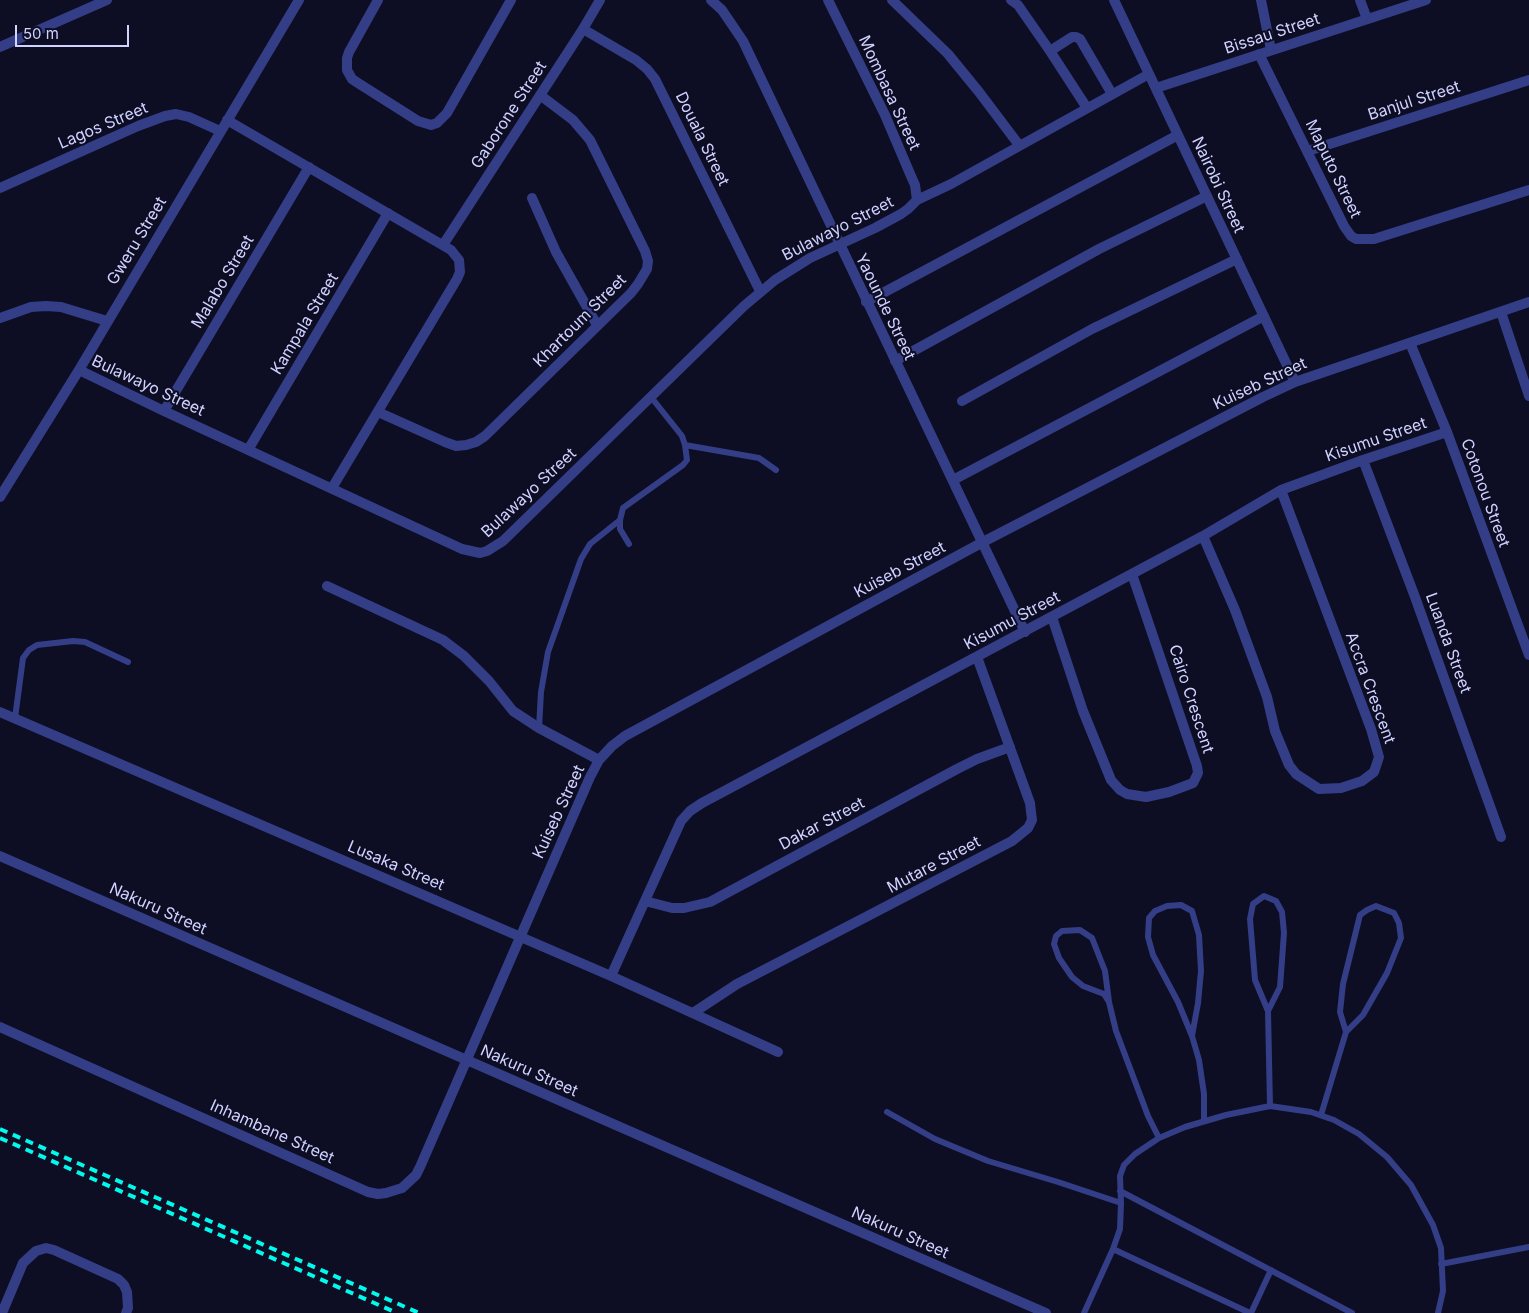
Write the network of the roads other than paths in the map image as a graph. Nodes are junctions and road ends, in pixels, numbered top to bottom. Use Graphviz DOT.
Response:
graph roads {
  1 [pos="107,0"];
  2 [pos="299,0"];
  3 [pos="378,0"];
  4 [pos="511,0"];
  5 [pos="600,0"];
  6 [pos="711,0"];
  7 [pos="828,0"];
  8 [pos="892,0"];
  9 [pos="1011,0"];
  10 [pos="1114,0"];
  11 [pos="1261,0"];
  12 [pos="1360,0"];
  13 [pos="1426,0"];
  14 [pos="1367,19"];
  15 [pos="583,29"];
  16 [pos="0,47"];
  17 [pos="1271,50"];
  18 [pos="1050,51"];
  19 [pos="1259,54"];
  20 [pos="1149,74"];
  21 [pos="1529,80"];
  22 [pos="1156,88"];
  23 [pos="1112,94"];
  24 [pos="540,96"];
  25 [pos="1087,108"];
  26 [pos="227,120"];
  27 [pos="220,131"];
  28 [pos="1178,135"];
  29 [pos="1019,145"];
  30 [pos="1308,151"];
  31 [pos="309,168"];
  32 [pos="0,188"];
  33 [pos="1529,190"];
  34 [pos="1207,196"];
  35 [pos="532,198"];
  36 [pos="917,200"];
  37 [pos="388,213"];
  38 [pos="838,244"];
  39 [pos="443,245"];
  40 [pos="1237,258"];
  41 [pos="760,291"];
  42 [pos="866,302"];
  43 [pos="1529,302"];
  44 [pos="1501,312"];
  45 [pos="1264,316"];
  46 [pos="0,318"];
  47 [pos="107,321"];
  48 [pos="597,325"];
  49 [pos="1410,343"];
  50 [pos="895,361"];
  51 [pos="79,370"];
  52 [pos="1296,382"];
  53 [pos="1529,396"];
  54 [pos="651,397"];
  55 [pos="962,401"];
  56 [pos="164,411"];
  57 [pos="378,412"];
  58 [pos="1447,432"];
  59 [pos="685,445"];
  60 [pos="248,450"];
  61 [pos="1363,460"];
  62 [pos="776,470"];
  63 [pos="953,480"];
  64 [pos="332,488"];
  65 [pos="1281,490"];
  66 [pos="0,497"];
  67 [pos="620,520"];
  68 [pos="1203,536"];
  69 [pos="983,542"];
  70 [pos="629,544"];
  71 [pos="1132,574"];
  72 [pos="327,586"];
  73 [pos="1052,617"];
  74 [pos="1024,632"];
  75 [pos="1529,655"];
  76 [pos="977,657"];
  77 [pos="128,662"];
  78 [pos="0,712"];
  79 [pos="15,718"];
  80 [pos="539,728"];
  81 [pos="1010,747"];
  82 [pos="599,760"];
  83 [pos="1501,837"];
  84 [pos="0,856"];
  85 [pos="645,901"];
  86 [pos="520,936"];
  87 [pos="611,976"];
  88 [pos="1109,1002"];
  89 [pos="1268,1011"];
  90 [pos="693,1013"];
  91 [pos="0,1026"];
  92 [pos="1346,1032"];
  93 [pos="1192,1036"];
  94 [pos="778,1052"];
  95 [pos="465,1060"];
  96 [pos="1270,1106"];
  97 [pos="887,1112"];
  98 [pos="1321,1116"];
  99 [pos="1204,1121"];
  100 [pos="1159,1138"];
  101 [pos="1120,1191"];
  102 [pos="1121,1203"];
  103 [pos="1529,1247"];
  104 [pos="1113,1249"];
  105 [pos="1441,1264"];
  106 [pos="1271,1270"];
  107 [pos="2,1313"];
  108 [pos="126,1313"];
  109 [pos="1046,1313"];
  110 [pos="1084,1313"];
  111 [pos="1251,1313"];
  112 [pos="1352,1313"];
  113 [pos="1438,1313"];
  1 -- 16 [label="street"];
  2 -- 26 [label="street, Gweru Street"];
  3 -- 4 [label="street"];
  5 -- 15 [label="street, Gaborone Street"];
  6 -- 38 [label="street, Yaounde Street"];
  7 -- 36 [label="street, Mombasa Street"];
  8 -- 29 [label="street"];
  9 -- 18 [label="street"];
  10 -- 20 [label="street, Nairobi Street"];
  11 -- 17 [label="street"];
  12 -- 14 [label="street"];
  13 -- 14 [label="street, Bissau Street"];
  14 -- 17 [label="street, Bissau Street"];
  15 -- 24 [label="street, Gaborone Street"];
  15 -- 41 [label="street, Douala Street"];
  17 -- 19 [label="street, Bissau Street"];
  18 -- 23 [label="street"];
  18 -- 25 [label="street"];
  19 -- 22 [label="street, Bissau Street"];
  19 -- 30 [label="street, Maputo Street"];
  20 -- 22 [label="street, Nairobi Street"];
  20 -- 23 [label="street, Bulawayo Street"];
  21 -- 30 [label="street, Banjul Street"];
  22 -- 28 [label="street, Nairobi Street"];
  23 -- 25 [label="street, Bulawayo Street"];
  24 -- 39 [label="street, Gaborone Street"];
  24 -- 48 [label="street, Khartoum Street"];
  25 -- 29 [label="street, Bulawayo Street"];
  26 -- 27 [label="street, Gweru Street"];
  26 -- 31 [label="street"];
  27 -- 32 [label="street, Lagos Street"];
  27 -- 47 [label="street, Gweru Street"];
  28 -- 34 [label="street, Nairobi Street"];
  28 -- 42 [label="street"];
  29 -- 36 [label="street, Bulawayo Street"];
  30 -- 33 [label="street, Maputo Street"];
  31 -- 37 [label="street"];
  31 -- 56 [label="street, Malabo Street"];
  34 -- 40 [label="street, Nairobi Street"];
  34 -- 50 [label="street"];
  35 -- 48 [label="street"];
  36 -- 38 [label="street, Bulawayo Street"];
  37 -- 39 [label="street"];
  37 -- 60 [label="street, Kampala Street"];
  38 -- 41 [label="street, Bulawayo Street"];
  38 -- 42 [label="street, Yaounde Street"];
  39 -- 57 [label="street"];
  40 -- 45 [label="street, Nairobi Street"];
  40 -- 55 [label="street"];
  41 -- 54 [label="street, Bulawayo Street"];
  42 -- 50 [label="street, Yaounde Street"];
  43 -- 44 [label="street, Kuiseb Street"];
  44 -- 49 [label="street, Kuiseb Street"];
  44 -- 53 [label="street"];
  45 -- 52 [label="street, Nairobi Street"];
  45 -- 63 [label="street"];
  46 -- 47 [label="street"];
  47 -- 51 [label="street, Gweru Street"];
  48 -- 57 [label="street, Khartoum Street"];
  49 -- 52 [label="street, Kuiseb Street"];
  49 -- 58 [label="street, Cotonou Street"];
  50 -- 63 [label="street, Yaounde Street"];
  51 -- 56 [label="street, Bulawayo Street"];
  51 -- 66 [label="street, Gweru Street"];
  52 -- 69 [label="street, Kuiseb Street"];
  54 -- 59 [label="lane"];
  54 -- 64 [label="street, Bulawayo Street"];
  56 -- 60 [label="street, Bulawayo Street"];
  57 -- 64 [label="street"];
  58 -- 61 [label="street, Kisumu Street"];
  58 -- 75 [label="street, Cotonou Street"];
  59 -- 62 [label="lane"];
  59 -- 67 [label="lane"];
  60 -- 64 [label="street, Bulawayo Street"];
  61 -- 65 [label="street, Kisumu Street"];
  61 -- 83 [label="street, Luanda Street"];
  63 -- 69 [label="street, Yaounde Street"];
  65 -- 68 [label="street, Kisumu Street"];
  65 -- 68 [label="street, Accra Crescent"];
  67 -- 70 [label="lane"];
  67 -- 80 [label="lane"];
  68 -- 71 [label="street, Kisumu Street"];
  69 -- 74 [label="street, Yaounde Street"];
  69 -- 82 [label="street, Kuiseb Street"];
  71 -- 73 [label="street, Kisumu Street"];
  71 -- 73 [label="street, Cairo Crescent"];
  72 -- 80 [label="street"];
  73 -- 74 [label="street, Kisumu Street"];
  74 -- 76 [label="street, Kisumu Street"];
  76 -- 81 [label="street, Mutare Street"];
  76 -- 85 [label="street, Kisumu Street"];
  77 -- 79 [label="lane"];
  78 -- 79 [label="street, Lusaka Street"];
  79 -- 86 [label="street, Lusaka Street"];
  80 -- 82 [label="street"];
  81 -- 85 [label="street, Dakar Street"];
  81 -- 90 [label="street, Mutare Street"];
  82 -- 86 [label="street, Kuiseb Street"];
  84 -- 95 [label="street, Nakuru Street"];
  85 -- 87 [label="street, Kisumu Street"];
  86 -- 87 [label="street, Lusaka Street"];
  86 -- 95 [label="street, Kuiseb Street"];
  87 -- 90 [label="street, Lusaka Street"];
  88 -- 88 [label="lane"];
  88 -- 100 [label="lane"];
  89 -- 89 [label="lane"];
  89 -- 96 [label="lane"];
  90 -- 94 [label="street, Lusaka Street"];
  91 -- 95 [label="street, Inhambane Street"];
  92 -- 92 [label="lane"];
  92 -- 98 [label="lane"];
  93 -- 93 [label="lane"];
  93 -- 99 [label="lane"];
  95 -- 109 [label="street, Nakuru Street"];
  96 -- 98 [label="lane"];
  96 -- 99 [label="lane"];
  97 -- 102 [label="lane"];
  98 -- 105 [label="lane"];
  99 -- 100 [label="lane"];
  100 -- 101 [label="lane"];
  101 -- 102 [label="lane"];
  101 -- 106 [label="lane"];
  102 -- 104 [label="lane"];
  103 -- 105 [label="lane"];
  104 -- 110 [label="lane"];
  104 -- 111 [label="lane"];
  105 -- 113 [label="lane"];
  106 -- 111 [label="lane"];
  106 -- 112 [label="lane"];
  107 -- 108 [label="street"];
}
